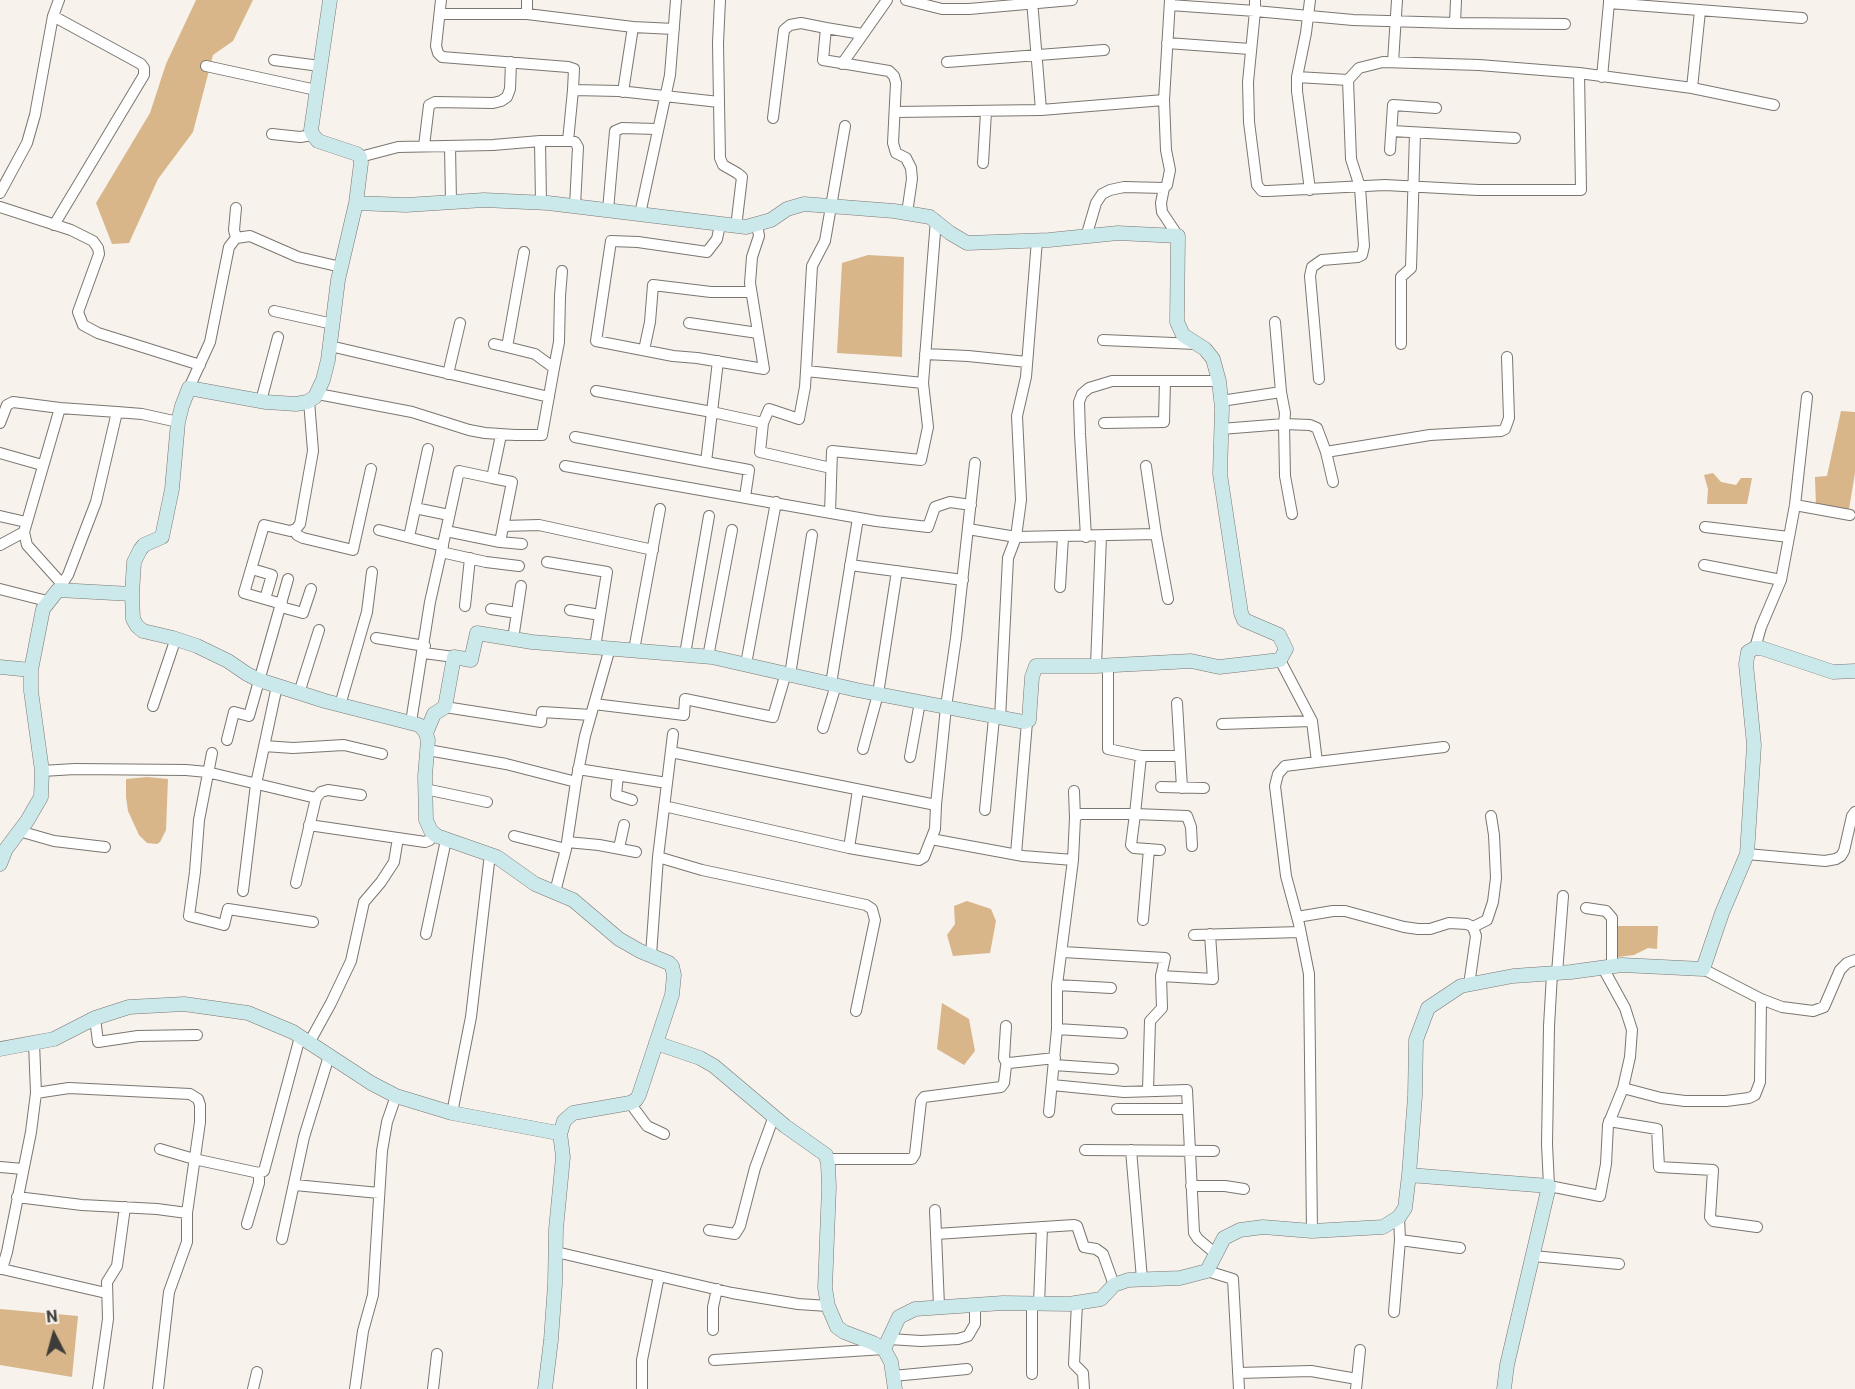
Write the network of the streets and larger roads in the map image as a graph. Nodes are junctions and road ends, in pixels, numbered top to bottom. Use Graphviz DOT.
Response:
graph roads {
  1 [pos="58,0"];
  2 [pos="330,0"];
  3 [pos="441,0"];
  4 [pos="527,0"];
  5 [pos="676,0"];
  6 [pos="720,0"];
  7 [pos="887,0"];
  8 [pos="906,0"];
  9 [pos="1072,0"];
  10 [pos="1310,0"];
  11 [pos="1397,0"];
  12 [pos="1456,0"];
  13 [pos="1032,2"];
  14 [pos="1170,2"];
  15 [pos="1609,2"];
  16 [pos="1255,6"];
  17 [pos="1700,11"];
  18 [pos="440,14"];
  19 [pos="527,14"];
  20 [pos="53,16"];
  21 [pos="1309,16"];
  22 [pos="1802,18"];
  23 [pos="1395,22"];
  24 [pos="1455,23"];
  25 [pos="1565,24"];
  26 [pos="633,27"];
  27 [pos="826,28"];
  28 [pos="674,29"];
  29 [pos="862,34"];
  30 [pos="1167,43"];
  31 [pos="1250,49"];
  32 [pos="1104,50"];
  33 [pos="1038,54"];
  34 [pos="274,60"];
  35 [pos="511,62"];
  36 [pos="946,62"];
  37 [pos="1393,62"];
  38 [pos="842,64"];
  39 [pos="206,66"];
  40 [pos="320,66"];
  41 [pos="1579,73"];
  42 [pos="1297,77"];
  43 [pos="1602,77"];
  44 [pos="1348,80"];
  45 [pos="1692,88"];
  46 [pos="316,90"];
  47 [pos="573,90"];
  48 [pos="623,92"];
  49 [pos="665,97"];
  50 [pos="1164,100"];
  51 [pos="719,102"];
  52 [pos="1774,105"];
  53 [pos="1436,108"];
  54 [pos="1041,110"];
  55 [pos="895,112"];
  56 [pos="986,112"];
  57 [pos="773,118"];
  58 [pos="845,126"];
  59 [pos="656,129"];
  60 [pos="1392,131"];
  61 [pos="1415,133"];
  62 [pos="272,134"];
  63 [pos="313,135"];
  64 [pos="1515,138"];
  65 [pos="540,141"];
  66 [pos="568,141"];
  67 [pos="424,146"];
  68 [pos="450,146"];
  69 [pos="1390,150"];
  70 [pos="360,157"];
  71 [pos="983,163"];
  72 [pos="1412,186"];
  73 [pos="1360,187"];
  74 [pos="1164,188"];
  75 [pos="1310,190"];
  76 [pos="0,193"];
  77 [pos="451,202"];
  78 [pos="356,203"];
  79 [pos="541,203"];
  80 [pos="575,206"];
  81 [pos="830,206"];
  82 [pos="0,207"];
  83 [pos="236,208"];
  84 [pos="608,210"];
  85 [pos="907,213"];
  86 [pos="640,214"];
  87 [pos="936,220"];
  88 [pos="757,224"];
  89 [pos="54,225"];
  90 [pos="720,225"];
  91 [pos="736,227"];
  92 [pos="1178,236"];
  93 [pos="1086,237"];
  94 [pos="236,238"];
  95 [pos="1037,240"];
  96 [pos="524,252"];
  97 [pos="341,267"];
  98 [pos="562,271"];
  99 [pos="751,292"];
  100 [pos="274,311"];
  101 [pos="1275,322"];
  102 [pos="460,323"];
  103 [pos="689,323"];
  104 [pos="333,324"];
  105 [pos="758,333"];
  106 [pos="278,337"];
  107 [pos="1103,339"];
  108 [pos="494,344"];
  109 [pos="1196,344"];
  110 [pos="1401,344"];
  111 [pos="330,346"];
  112 [pos="507,347"];
  113 [pos="644,350"];
  114 [pos="925,354"];
  115 [pos="1507,357"];
  116 [pos="718,361"];
  117 [pos="1027,362"];
  118 [pos="200,365"];
  119 [pos="554,368"];
  120 [pos="806,371"];
  121 [pos="448,374"];
  122 [pos="1319,379"];
  123 [pos="1165,381"];
  124 [pos="1219,381"];
  125 [pos="923,384"];
  126 [pos="189,388"];
  127 [pos="596,391"];
  128 [pos="1281,392"];
  129 [pos="549,397"];
  130 [pos="1807,397"];
  131 [pos="314,398"];
  132 [pos="261,401"];
  133 [pos="1221,401"];
  134 [pos="60,408"];
  135 [pos="117,412"];
  136 [pos="712,412"];
  137 [pos="178,422"];
  138 [pos="0,423"];
  139 [pos="763,423"];
  140 [pos="1104,423"];
  141 [pos="1284,424"];
  142 [pos="1221,429"];
  143 [pos="501,435"];
  144 [pos="575,438"];
  145 [pos="428,449"];
  146 [pos="1326,452"];
  147 [pos="0,453"];
  148 [pos="706,462"];
  149 [pos="975,463"];
  150 [pos="42,465"];
  151 [pos="565,466"];
  152 [pos="1146,466"];
  153 [pos="831,468"];
  154 [pos="371,469"];
  155 [pos="492,478"];
  156 [pos="1333,482"];
  157 [pos="745,497"];
  158 [pos="776,502"];
  159 [pos="971,505"];
  160 [pos="1795,505"];
  161 [pos="415,508"];
  162 [pos="660,509"];
  163 [pos="830,513"];
  164 [pos="1292,514"];
  165 [pos="1850,515"];
  166 [pos="0,516"];
  167 [pos="449,516"];
  168 [pos="710,516"];
  169 [pos="858,518"];
  170 [pos="503,526"];
  171 [pos="25,527"];
  172 [pos="1705,527"];
  173 [pos="968,529"];
  174 [pos="295,530"];
  175 [pos="379,530"];
  176 [pos="732,530"];
  177 [pos="446,531"];
  178 [pos="1156,534"];
  179 [pos="812,535"];
  180 [pos="1101,536"];
  181 [pos="409,537"];
  182 [pos="1016,537"];
  183 [pos="1064,537"];
  184 [pos="1086,537"];
  185 [pos="1789,537"];
  186 [pos="500,542"];
  187 [pos="522,544"];
  188 [pos="0,545"];
  189 [pos="442,549"];
  190 [pos="652,550"];
  191 [pos="470,558"];
  192 [pos="547,562"];
  193 [pos="850,565"];
  194 [pos="519,566"];
  195 [pos="1704,566"];
  196 [pos="252,569"];
  197 [pos="897,571"];
  198 [pos="372,572"];
  199 [pos="288,579"];
  200 [pos="1781,579"];
  201 [pos="963,580"];
  202 [pos="521,586"];
  203 [pos="60,587"];
  204 [pos="1060,587"];
  205 [pos="0,589"];
  206 [pos="311,589"];
  207 [pos="132,594"];
  208 [pos="265,599"];
  209 [pos="1168,599"];
  210 [pos="47,602"];
  211 [pos="282,605"];
  212 [pos="465,606"];
  213 [pos="491,609"];
  214 [pos="570,610"];
  215 [pos="517,613"];
  216 [pos="600,615"];
  217 [pos="319,630"];
  218 [pos="176,638"];
  219 [pos="376,638"];
  220 [pos="513,639"];
  221 [pos="595,647"];
  222 [pos="610,648"];
  223 [pos="1755,648"];
  224 [pos="424,650"];
  225 [pos="634,650"];
  226 [pos="685,654"];
  227 [pos="453,657"];
  228 [pos="708,657"];
  229 [pos="1280,660"];
  230 [pos="746,664"];
  231 [pos="1102,666"];
  232 [pos="0,667"];
  233 [pos="31,670"];
  234 [pos="1855,671"];
  235 [pos="788,674"];
  236 [pos="259,680"];
  237 [pos="833,685"];
  238 [pos="277,686"];
  239 [pos="299,693"];
  240 [pos="878,694"];
  241 [pos="920,702"];
  242 [pos="1177,703"];
  243 [pos="594,704"];
  244 [pos="340,705"];
  245 [pos="153,706"];
  246 [pos="445,707"];
  247 [pos="946,707"];
  248 [pos="591,716"];
  249 [pos="997,718"];
  250 [pos="1312,721"];
  251 [pos="411,722"];
  252 [pos="1027,722"];
  253 [pos="1222,724"];
  254 [pos="823,728"];
  255 [pos="426,732"];
  256 [pos="673,734"];
  257 [pos="227,740"];
  258 [pos="264,746"];
  259 [pos="1444,747"];
  260 [pos="863,749"];
  261 [pos="428,750"];
  262 [pos="671,752"];
  263 [pos="212,753"];
  264 [pos="382,754"];
  265 [pos="1141,756"];
  266 [pos="1180,756"];
  267 [pos="910,757"];
  268 [pos="1317,762"];
  269 [pos="578,769"];
  270 [pos="42,771"];
  271 [pos="207,772"];
  272 [pos="618,775"];
  273 [pos="576,782"];
  274 [pos="667,783"];
  275 [pos="256,784"];
  276 [pos="1161,787"];
  277 [pos="1182,788"];
  278 [pos="1204,788"];
  279 [pos="425,789"];
  280 [pos="858,789"];
  281 [pos="1074,791"];
  282 [pos="361,795"];
  283 [pos="316,798"];
  284 [pos="632,800"];
  285 [pos="487,802"];
  286 [pos="936,805"];
  287 [pos="664,806"];
  288 [pos="985,810"];
  289 [pos="1855,812"];
  290 [pos="1135,814"];
  291 [pos="1491,816"];
  292 [pos="1075,818"];
  293 [pos="309,825"];
  294 [pos="624,825"];
  295 [pos="20,831"];
  296 [pos="513,836"];
  297 [pos="440,837"];
  298 [pos="398,838"];
  299 [pos="931,838"];
  300 [pos="566,845"];
  301 [pos="1192,846"];
  302 [pos="105,847"];
  303 [pos="619,848"];
  304 [pos="849,848"];
  305 [pos="636,852"];
  306 [pos="490,854"];
  307 [pos="1016,854"];
  308 [pos="1747,854"];
  309 [pos="658,857"];
  310 [pos="1073,860"];
  311 [pos="0,864"];
  312 [pos="296,883"];
  313 [pos="243,891"];
  314 [pos="555,892"];
  315 [pos="1563,896"];
  316 [pos="1586,908"];
  317 [pos="1297,916"];
  318 [pos="1143,920"];
  319 [pos="314,922"];
  320 [pos="1473,927"];
  321 [pos="1300,932"];
  322 [pos="426,934"];
  323 [pos="1210,934"];
  324 [pos="1194,935"];
  325 [pos="1062,952"];
  326 [pos="651,955"];
  327 [pos="1855,960"];
  328 [pos="1608,967"];
  329 [pos="1703,969"];
  330 [pos="1552,974"];
  331 [pos="1161,976"];
  332 [pos="1058,985"];
  333 [pos="1469,985"];
  334 [pos="1111,988"];
  335 [pos="1761,999"];
  336 [pos="856,1011"];
  337 [pos="95,1018"];
  338 [pos="1006,1026"];
  339 [pos="1057,1029"];
  340 [pos="1122,1033"];
  341 [pos="197,1035"];
  342 [pos="305,1040"];
  343 [pos="34,1042"];
  344 [pos="656,1043"];
  345 [pos="0,1049"];
  346 [pos="329,1056"];
  347 [pos="1054,1061"];
  348 [pos="1007,1064"];
  349 [pos="1113,1069"];
  350 [pos="1052,1085"];
  351 [pos="1623,1088"];
  352 [pos="1148,1090"];
  353 [pos="36,1093"];
  354 [pos="396,1096"];
  355 [pos="630,1103"];
  356 [pos="1117,1109"];
  357 [pos="1188,1109"];
  358 [pos="1049,1112"];
  359 [pos="452,1113"];
  360 [pos="774,1116"];
  361 [pos="1609,1121"];
  362 [pos="560,1133"];
  363 [pos="664,1134"];
  364 [pos="160,1149"];
  365 [pos="1084,1150"];
  366 [pos="1131,1150"];
  367 [pos="1190,1151"];
  368 [pos="1214,1151"];
  369 [pos="827,1158"];
  370 [pos="194,1159"];
  371 [pos="0,1167"];
  372 [pos="23,1169"];
  373 [pos="259,1173"];
  374 [pos="1409,1175"];
  375 [pos="295,1185"];
  376 [pos="1191,1186"];
  377 [pos="1549,1186"];
  378 [pos="1244,1189"];
  379 [pos="379,1193"];
  380 [pos="17,1197"];
  381 [pos="125,1207"];
  382 [pos="935,1210"];
  383 [pos="186,1214"];
  384 [pos="1399,1217"];
  385 [pos="247,1224"];
  386 [pos="1042,1227"];
  387 [pos="1757,1227"];
  388 [pos="709,1230"];
  389 [pos="1312,1231"];
  390 [pos="936,1234"];
  391 [pos="282,1239"];
  392 [pos="1400,1240"];
  393 [pos="1461,1248"];
  394 [pos="556,1252"];
  395 [pos="1216,1254"];
  396 [pos="1533,1256"];
  397 [pos="1619,1264"];
  398 [pos="1,1269"];
  399 [pos="1207,1271"];
  400 [pos="659,1276"];
  401 [pos="1142,1279"];
  402 [pos="1114,1285"];
  403 [pos="717,1289"];
  404 [pos="106,1293"];
  405 [pos="1077,1303"];
  406 [pos="1035,1304"];
  407 [pos="975,1305"];
  408 [pos="828,1306"];
  409 [pos="939,1306"];
  410 [pos="1394,1312"];
  411 [pos="713,1330"];
  412 [pos="886,1344"];
  413 [pos="1360,1350"];
  414 [pos="437,1354"];
  415 [pos="714,1360"];
  416 [pos="967,1369"];
  417 [pos="257,1372"];
  418 [pos="1239,1373"];
  419 [pos="1032,1374"];
  420 [pos="894,1383"];
  421 [pos="1357,1384"];
  422 [pos="98,1389"];
  423 [pos="158,1389"];
  424 [pos="253,1389"];
  425 [pos="355,1389"];
  426 [pos="433,1389"];
  427 [pos="545,1389"];
  428 [pos="642,1389"];
  429 [pos="1084,1389"];
  430 [pos="1239,1389"];
  431 [pos="1504,1389"];
  1 -- 20 [label="street"];
  2 -- 40 [label="street"];
  3 -- 18 [label="street"];
  4 -- 19 [label="street"];
  5 -- 28 [label="street"];
  6 -- 51 [label="street"];
  7 -- 29 [label="street"];
  8 -- 13 [label="street"];
  9 -- 13 [label="street"];
  10 -- 21 [label="street"];
  11 -- 23 [label="street"];
  12 -- 24 [label="street"];
  13 -- 33 [label="street"];
  14 -- 16 [label="street"];
  14 -- 30 [label="street"];
  15 -- 17 [label="street"];
  15 -- 43 [label="street"];
  16 -- 21 [label="street"];
  16 -- 31 [label="street"];
  17 -- 22 [label="street"];
  17 -- 45 [label="street"];
  18 -- 19 [label="street"];
  18 -- 35 [label="street"];
  19 -- 26 [label="street"];
  20 -- 76 [label="street"];
  20 -- 89 [label="street"];
  21 -- 23 [label="street"];
  21 -- 42 [label="street"];
  23 -- 24 [label="street"];
  23 -- 37 [label="street"];
  24 -- 25 [label="street"];
  26 -- 28 [label="street"];
  26 -- 48 [label="street"];
  27 -- 29 [label="street"];
  27 -- 38 [label="street"];
  27 -- 57 [label="street"];
  28 -- 49 [label="street"];
  29 -- 38 [label="street"];
  30 -- 31 [label="street"];
  30 -- 50 [label="street"];
  31 -- 75 [label="street"];
  32 -- 33 [label="street"];
  33 -- 36 [label="street"];
  33 -- 54 [label="street"];
  34 -- 40 [label="street"];
  35 -- 47 [label="street"];
  35 -- 67 [label="street"];
  37 -- 41 [label="street"];
  37 -- 44 [label="street"];
  38 -- 55 [label="street"];
  39 -- 46 [label="street"];
  40 -- 46 [label="street"];
  41 -- 43 [label="street"];
  41 -- 72 [label="street"];
  42 -- 44 [label="street"];
  42 -- 75 [label="street"];
  43 -- 45 [label="street"];
  44 -- 73 [label="street"];
  45 -- 52 [label="street"];
  46 -- 63 [label="street"];
  47 -- 48 [label="street"];
  47 -- 66 [label="street"];
  48 -- 49 [label="street"];
  49 -- 51 [label="street"];
  49 -- 59 [label="street"];
  50 -- 54 [label="street"];
  50 -- 74 [label="street"];
  51 -- 91 [label="street"];
  53 -- 60 [label="street"];
  54 -- 56 [label="street"];
  55 -- 56 [label="street"];
  55 -- 85 [label="street"];
  56 -- 71 [label="street"];
  58 -- 81 [label="street"];
  59 -- 84 [label="street"];
  59 -- 86 [label="street"];
  60 -- 61 [label="street"];
  60 -- 69 [label="street"];
  61 -- 64 [label="street"];
  61 -- 72 [label="street"];
  62 -- 63 [label="street"];
  63 -- 70 [label="street"];
  65 -- 66 [label="street"];
  65 -- 68 [label="street"];
  65 -- 79 [label="street"];
  66 -- 80 [label="street"];
  67 -- 68 [label="street"];
  67 -- 70 [label="street"];
  68 -- 77 [label="street"];
  70 -- 78 [label="street"];
  72 -- 73 [label="street"];
  72 -- 110 [label="street"];
  73 -- 75 [label="street"];
  73 -- 122 [label="street"];
  74 -- 92 [label="street"];
  74 -- 93 [label="street"];
  77 -- 78 [label="street"];
  77 -- 79 [label="street"];
  78 -- 97 [label="street"];
  79 -- 80 [label="street"];
  80 -- 84 [label="street"];
  81 -- 85 [label="street"];
  81 -- 88 [label="street"];
  81 -- 120 [label="street"];
  82 -- 89 [label="street"];
  83 -- 94 [label="street"];
  84 -- 86 [label="street"];
  85 -- 87 [label="street"];
  86 -- 90 [label="street"];
  87 -- 95 [label="street"];
  87 -- 114 [label="street"];
  88 -- 91 [label="street"];
  88 -- 99 [label="street"];
  89 -- 118 [label="street"];
  90 -- 91 [label="street"];
  90 -- 113 [label="street"];
  92 -- 93 [label="street"];
  92 -- 109 [label="street"];
  93 -- 95 [label="street"];
  94 -- 97 [label="street"];
  94 -- 118 [label="street"];
  95 -- 117 [label="street"];
  96 -- 112 [label="street"];
  97 -- 104 [label="street"];
  98 -- 119 [label="street"];
  99 -- 105 [label="street"];
  99 -- 113 [label="street"];
  100 -- 104 [label="street"];
  101 -- 128 [label="street"];
  102 -- 121 [label="street"];
  103 -- 105 [label="street"];
  104 -- 111 [label="street"];
  105 -- 116 [label="street"];
  106 -- 132 [label="street"];
  107 -- 109 [label="street"];
  108 -- 112 [label="street"];
  109 -- 124 [label="street"];
  111 -- 121 [label="street"];
  111 -- 131 [label="street"];
  112 -- 119 [label="street"];
  113 -- 116 [label="street"];
  114 -- 117 [label="street"];
  114 -- 125 [label="street"];
  115 -- 146 [label="street"];
  116 -- 136 [label="street"];
  117 -- 182 [label="street"];
  118 -- 126 [label="street"];
  119 -- 129 [label="street"];
  120 -- 125 [label="street"];
  120 -- 139 [label="street"];
  121 -- 129 [label="street"];
  123 -- 124 [label="street"];
  123 -- 140 [label="street"];
  123 -- 184 [label="street"];
  124 -- 133 [label="street"];
  125 -- 153 [label="street"];
  126 -- 132 [label="street"];
  126 -- 137 [label="street"];
  127 -- 136 [label="street"];
  128 -- 133 [label="street"];
  128 -- 141 [label="street"];
  129 -- 143 [label="street"];
  130 -- 160 [label="street"];
  131 -- 132 [label="street"];
  131 -- 143 [label="street"];
  131 -- 174 [label="street"];
  133 -- 142 [label="street"];
  134 -- 135 [label="street"];
  134 -- 138 [label="street"];
  134 -- 150 [label="street"];
  135 -- 137 [label="street"];
  135 -- 203 [label="street"];
  136 -- 139 [label="street"];
  136 -- 148 [label="street"];
  137 -- 207 [label="street"];
  139 -- 153 [label="street"];
  141 -- 142 [label="street"];
  141 -- 146 [label="street"];
  141 -- 164 [label="street"];
  142 -- 229 [label="street"];
  143 -- 155 [label="street"];
  144 -- 148 [label="street"];
  145 -- 161 [label="street"];
  146 -- 156 [label="street"];
  147 -- 150 [label="street"];
  148 -- 157 [label="street"];
  149 -- 159 [label="street"];
  150 -- 171 [label="street"];
  151 -- 157 [label="street"];
  152 -- 178 [label="street"];
  153 -- 163 [label="street"];
  154 -- 174 [label="street"];
  155 -- 167 [label="street"];
  155 -- 170 [label="street"];
  157 -- 158 [label="street"];
  158 -- 163 [label="street"];
  158 -- 230 [label="street"];
  159 -- 169 [label="street"];
  159 -- 173 [label="street"];
  160 -- 165 [label="street"];
  160 -- 185 [label="street"];
  161 -- 167 [label="street"];
  161 -- 181 [label="street"];
  162 -- 190 [label="street"];
  163 -- 169 [label="street"];
  166 -- 171 [label="street"];
  167 -- 177 [label="street"];
  168 -- 226 [label="street"];
  169 -- 193 [label="street"];
  170 -- 186 [label="street"];
  170 -- 190 [label="street"];
  171 -- 188 [label="street"];
  171 -- 203 [label="street"];
  172 -- 185 [label="street"];
  173 -- 182 [label="street"];
  173 -- 201 [label="street"];
  174 -- 196 [label="street"];
  175 -- 181 [label="street"];
  176 -- 228 [label="street"];
  177 -- 186 [label="street"];
  177 -- 189 [label="street"];
  178 -- 180 [label="street"];
  178 -- 209 [label="street"];
  179 -- 235 [label="street"];
  180 -- 184 [label="street"];
  180 -- 231 [label="street"];
  181 -- 189 [label="street"];
  182 -- 183 [label="street"];
  182 -- 249 [label="street"];
  183 -- 184 [label="street"];
  183 -- 204 [label="street"];
  185 -- 200 [label="street"];
  186 -- 187 [label="street"];
  189 -- 191 [label="street"];
  189 -- 224 [label="street"];
  190 -- 225 [label="street"];
  191 -- 194 [label="street"];
  191 -- 212 [label="street"];
  192 -- 216 [label="street"];
  193 -- 197 [label="street"];
  193 -- 237 [label="street"];
  195 -- 200 [label="street"];
  196 -- 208 [label="street"];
  196 -- 208 [label="street"];
  197 -- 201 [label="street"];
  197 -- 240 [label="street"];
  198 -- 244 [label="street"];
  199 -- 211 [label="street"];
  200 -- 223 [label="street"];
  201 -- 247 [label="street"];
  202 -- 215 [label="street"];
  203 -- 207 [label="street"];
  203 -- 210 [label="street"];
  205 -- 210 [label="street"];
  206 -- 211 [label="street"];
  207 -- 218 [label="street"];
  208 -- 211 [label="street"];
  210 -- 233 [label="street"];
  211 -- 236 [label="street"];
  213 -- 215 [label="street"];
  214 -- 216 [label="street"];
  215 -- 220 [label="street"];
  216 -- 221 [label="street"];
  217 -- 239 [label="street"];
  218 -- 236 [label="street"];
  218 -- 245 [label="street"];
  219 -- 224 [label="street"];
  220 -- 221 [label="street"];
  220 -- 227 [label="street"];
  221 -- 222 [label="street"];
  222 -- 225 [label="street"];
  222 -- 243 [label="street"];
  223 -- 234 [label="street"];
  223 -- 308 [label="street"];
  224 -- 227 [label="street"];
  224 -- 251 [label="street"];
  225 -- 226 [label="street"];
  226 -- 228 [label="street"];
  227 -- 246 [label="street"];
  228 -- 230 [label="street"];
  229 -- 231 [label="street"];
  229 -- 250 [label="street"];
  230 -- 235 [label="street"];
  231 -- 252 [label="street"];
  231 -- 265 [label="street"];
  232 -- 233 [label="street"];
  233 -- 270 [label="street"];
  235 -- 237 [label="street"];
  235 -- 243 [label="street"];
  236 -- 238 [label="street"];
  236 -- 257 [label="street"];
  237 -- 240 [label="street"];
  237 -- 254 [label="street"];
  238 -- 239 [label="street"];
  238 -- 258 [label="street"];
  239 -- 244 [label="street"];
  240 -- 241 [label="street"];
  240 -- 260 [label="street"];
  241 -- 247 [label="street"];
  241 -- 267 [label="street"];
  242 -- 266 [label="street"];
  243 -- 248 [label="street"];
  244 -- 251 [label="street"];
  246 -- 248 [label="street"];
  246 -- 255 [label="street"];
  247 -- 249 [label="street"];
  247 -- 286 [label="street"];
  248 -- 269 [label="street"];
  249 -- 252 [label="street"];
  249 -- 288 [label="street"];
  250 -- 253 [label="street"];
  250 -- 268 [label="street"];
  251 -- 255 [label="street"];
  252 -- 307 [label="street"];
  255 -- 261 [label="street"];
  256 -- 262 [label="street"];
  258 -- 264 [label="street"];
  258 -- 275 [label="street"];
  259 -- 268 [label="street"];
  261 -- 273 [label="street"];
  261 -- 279 [label="street"];
  262 -- 274 [label="street"];
  262 -- 280 [label="street"];
  263 -- 271 [label="street"];
  265 -- 266 [label="street"];
  265 -- 290 [label="street"];
  266 -- 277 [label="street"];
  268 -- 317 [label="street"];
  269 -- 272 [label="street"];
  269 -- 273 [label="street"];
  270 -- 271 [label="street"];
  270 -- 295 [label="street"];
  271 -- 275 [label="street"];
  271 -- 319 [label="street"];
  272 -- 274 [label="street"];
  272 -- 284 [label="street"];
  273 -- 300 [label="street"];
  274 -- 287 [label="street"];
  275 -- 283 [label="street"];
  275 -- 313 [label="street"];
  276 -- 277 [label="street"];
  277 -- 278 [label="street"];
  279 -- 285 [label="street"];
  279 -- 297 [label="street"];
  280 -- 286 [label="street"];
  280 -- 304 [label="street"];
  281 -- 292 [label="street"];
  282 -- 283 [label="street"];
  283 -- 293 [label="street"];
  286 -- 299 [label="street"];
  287 -- 304 [label="street"];
  287 -- 309 [label="street"];
  289 -- 308 [label="street"];
  290 -- 292 [label="street"];
  290 -- 301 [label="street"];
  290 -- 318 [label="street"];
  291 -- 320 [label="street"];
  292 -- 310 [label="street"];
  293 -- 298 [label="street"];
  293 -- 312 [label="street"];
  294 -- 303 [label="street"];
  295 -- 302 [label="street"];
  295 -- 311 [label="street"];
  296 -- 300 [label="street"];
  297 -- 298 [label="street"];
  297 -- 306 [label="street"];
  297 -- 322 [label="street"];
  298 -- 342 [label="street"];
  299 -- 304 [label="street"];
  299 -- 307 [label="street"];
  300 -- 303 [label="street"];
  300 -- 314 [label="street"];
  303 -- 305 [label="street"];
  306 -- 314 [label="street"];
  306 -- 359 [label="street"];
  307 -- 310 [label="street"];
  308 -- 329 [label="street"];
  309 -- 326 [label="street"];
  309 -- 336 [label="street"];
  310 -- 325 [label="street"];
  314 -- 326 [label="street"];
  315 -- 330 [label="street"];
  316 -- 328 [label="street"];
  317 -- 320 [label="street"];
  317 -- 321 [label="street"];
  320 -- 333 [label="street"];
  321 -- 323 [label="street"];
  321 -- 389 [label="street"];
  323 -- 324 [label="street"];
  323 -- 331 [label="street"];
  325 -- 331 [label="street"];
  325 -- 332 [label="street"];
  326 -- 344 [label="street"];
  327 -- 335 [label="street"];
  328 -- 329 [label="street"];
  328 -- 330 [label="street"];
  328 -- 351 [label="street"];
  329 -- 335 [label="street"];
  330 -- 333 [label="street"];
  330 -- 377 [label="street"];
  331 -- 352 [label="street"];
  332 -- 334 [label="street"];
  332 -- 339 [label="street"];
  333 -- 374 [label="street"];
  335 -- 351 [label="street"];
  337 -- 341 [label="street"];
  337 -- 342 [label="street"];
  337 -- 343 [label="street"];
  338 -- 348 [label="street"];
  339 -- 340 [label="street"];
  339 -- 347 [label="street"];
  342 -- 346 [label="street"];
  342 -- 373 [label="street"];
  343 -- 345 [label="street"];
  343 -- 353 [label="street"];
  344 -- 355 [label="street"];
  344 -- 360 [label="street"];
  346 -- 354 [label="street"];
  346 -- 375 [label="street"];
  347 -- 348 [label="street"];
  347 -- 349 [label="street"];
  347 -- 350 [label="street"];
  348 -- 369 [label="street"];
  350 -- 352 [label="street"];
  350 -- 358 [label="street"];
  351 -- 361 [label="street"];
  352 -- 357 [label="street"];
  353 -- 370 [label="street"];
  353 -- 372 [label="street"];
  354 -- 359 [label="street"];
  354 -- 379 [label="street"];
  355 -- 362 [label="street"];
  355 -- 363 [label="street"];
  356 -- 357 [label="street"];
  357 -- 367 [label="street"];
  359 -- 362 [label="street"];
  360 -- 369 [label="street"];
  360 -- 388 [label="street"];
  361 -- 377 [label="street"];
  361 -- 387 [label="street"];
  362 -- 394 [label="street"];
  364 -- 370 [label="street"];
  365 -- 366 [label="street"];
  366 -- 367 [label="street"];
  366 -- 401 [label="street"];
  367 -- 368 [label="street"];
  367 -- 376 [label="street"];
  369 -- 408 [label="street"];
  370 -- 373 [label="street"];
  370 -- 383 [label="street"];
  371 -- 372 [label="street"];
  372 -- 380 [label="street"];
  373 -- 385 [label="street"];
  374 -- 377 [label="street"];
  374 -- 384 [label="street"];
  375 -- 379 [label="street"];
  375 -- 391 [label="street"];
  376 -- 378 [label="street"];
  376 -- 395 [label="street"];
  377 -- 396 [label="street"];
  379 -- 425 [label="street"];
  380 -- 381 [label="street"];
  380 -- 398 [label="street"];
  381 -- 383 [label="street"];
  381 -- 404 [label="street"];
  382 -- 390 [label="street"];
  383 -- 423 [label="street"];
  384 -- 389 [label="street"];
  384 -- 392 [label="street"];
  386 -- 390 [label="street"];
  386 -- 402 [label="street"];
  386 -- 406 [label="street"];
  389 -- 395 [label="street"];
  390 -- 409 [label="street"];
  392 -- 393 [label="street"];
  392 -- 410 [label="street"];
  394 -- 400 [label="street"];
  394 -- 427 [label="street"];
  395 -- 399 [label="street"];
  396 -- 397 [label="street"];
  396 -- 431 [label="street"];
  398 -- 404 [label="street"];
  399 -- 401 [label="street"];
  399 -- 418 [label="street"];
  400 -- 403 [label="street"];
  400 -- 428 [label="street"];
  401 -- 402 [label="street"];
  402 -- 405 [label="street"];
  403 -- 408 [label="street"];
  403 -- 411 [label="street"];
  404 -- 422 [label="street"];
  405 -- 406 [label="street"];
  405 -- 429 [label="street"];
  406 -- 407 [label="street"];
  406 -- 419 [label="street"];
  407 -- 409 [label="street"];
  407 -- 412 [label="street"];
  408 -- 412 [label="street"];
  409 -- 412 [label="street"];
  412 -- 415 [label="street"];
  412 -- 420 [label="street"];
  413 -- 421 [label="street"];
  414 -- 426 [label="street"];
  416 -- 420 [label="street"];
  417 -- 424 [label="street"];
  418 -- 421 [label="street"];
  418 -- 430 [label="street"];
}
